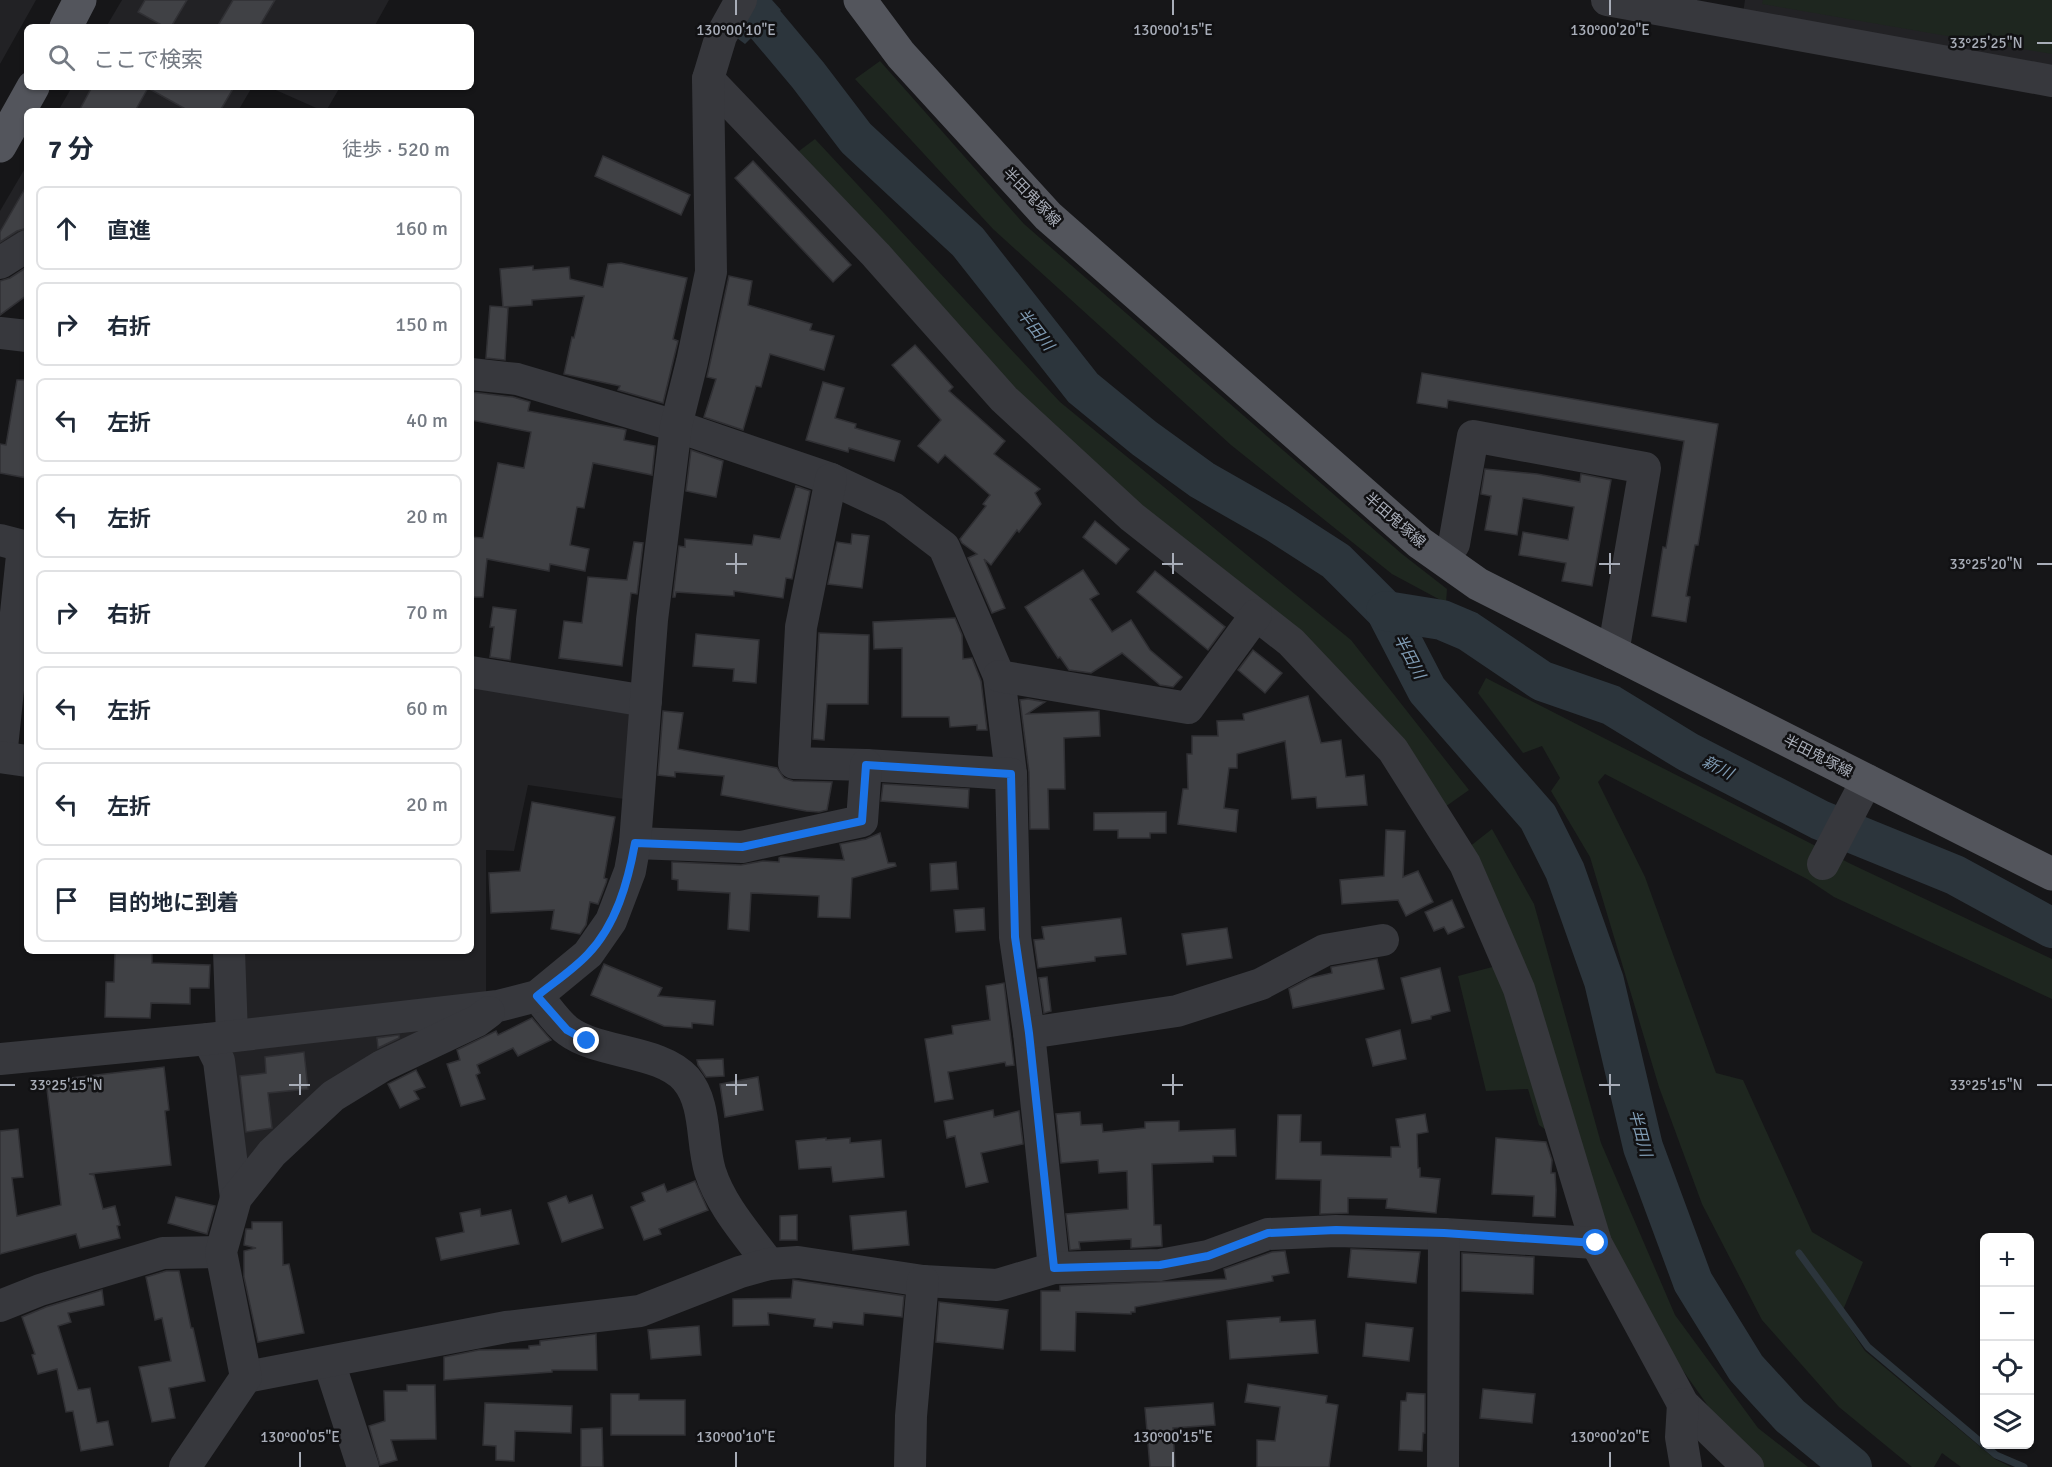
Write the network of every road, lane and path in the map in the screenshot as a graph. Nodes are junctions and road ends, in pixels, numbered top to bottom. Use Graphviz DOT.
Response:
graph roads {
  1 [pos="80,0"];
  2 [pos="741,0"];
  3 [pos="860,0"];
  4 [pos="1607,0"];
  5 [pos="1738,11"];
  6 [pos="68,24"];
  7 [pos="708,79"];
  8 [pos="2052,81"];
  9 [pos="31,90"];
  10 [pos="0,146"];
  11 [pos="24,248"];
  12 [pos="0,263"];
  13 [pos="0,333"];
  14 [pos="24,336"];
  15 [pos="474,374"];
  16 [pos="676,426"];
  17 [pos="831,479"];
  18 [pos="0,540"];
  19 [pos="1443,560"];
  20 [pos="1256,615"];
  21 [pos="1613,653"];
  22 [pos="474,672"];
  23 [pos="999,676"];
  24 [pos="646,701"];
  25 [pos="0,757"];
  26 [pos="24,760"];
  27 [pos="866,765"];
  28 [pos="1011,774"];
  29 [pos="1863,787"];
  30 [pos="635,843"];
  31 [pos="1824,864"];
  32 [pos="2052,874"];
  33 [pos="1383,940"];
  34 [pos="229,954"];
  35 [pos="537,996"];
  36 [pos="498,1006"];
  37 [pos="1029,1033"];
  38 [pos="220,1037"];
  39 [pos="0,1059"];
  40 [pos="236,1198"];
  41 [pos="1444,1233"];
  42 [pos="1596,1243"];
  43 [pos="221,1251"];
  44 [pos="769,1263"];
  45 [pos="1054,1268"];
  46 [pos="923,1281"];
  47 [pos="0,1306"];
  48 [pos="329,1362"];
  49 [pos="246,1377"];
  50 [pos="1683,1404"];
  51 [pos="185,1467"];
  52 [pos="363,1467"];
  53 [pos="910,1467"];
  54 [pos="1443,1467"];
  55 [pos="1686,1467"];
  56 [pos="1748,1467"];
  1 -- 6 [label="main road"];
  2 -- 7 [label="street"];
  3 -- 19 [label="main road, 半田鬼塚線"];
  4 -- 5 [label="street"];
  5 -- 8 [label="street"];
  7 -- 16 [label="street"];
  7 -- 20 [label="street"];
  9 -- 10 [label="main road"];
  11 -- 12 [label="street"];
  13 -- 14 [label="street"];
  15 -- 16 [label="street"];
  16 -- 17 [label="street"];
  16 -- 24 [label="street"];
  17 -- 23 [label="street"];
  17 -- 27 [label="street"];
  18 -- 25 [label="street"];
  19 -- 21 [label="main road, 半田鬼塚線"];
  19 -- 21 [label="street"];
  20 -- 23 [label="street"];
  20 -- 42 [label="street"];
  21 -- 29 [label="main road, 半田鬼塚線"];
  22 -- 24 [label="street"];
  23 -- 28 [label="street"];
  24 -- 30 [label="street"];
  25 -- 26 [label="street"];
  27 -- 28 [label="street"];
  27 -- 30 [label="street"];
  28 -- 37 [label="street"];
  29 -- 31 [label="street"];
  29 -- 32 [label="main road, 半田鬼塚線"];
  30 -- 35 [label="street"];
  33 -- 37 [label="street"];
  34 -- 38 [label="street"];
  35 -- 36 [label="street"];
  35 -- 44 [label="street"];
  36 -- 38 [label="street"];
  36 -- 40 [label="street"];
  37 -- 45 [label="street"];
  38 -- 39 [label="street"];
  38 -- 40 [label="street"];
  40 -- 43 [label="street"];
  41 -- 42 [label="street"];
  41 -- 45 [label="street"];
  41 -- 54 [label="street"];
  42 -- 50 [label="street"];
  43 -- 47 [label="street"];
  43 -- 49 [label="street"];
  44 -- 46 [label="street"];
  44 -- 48 [label="street"];
  45 -- 46 [label="street"];
  46 -- 53 [label="street"];
  48 -- 49 [label="street"];
  48 -- 52 [label="street"];
  49 -- 51 [label="street"];
  50 -- 55 [label="street"];
  50 -- 56 [label="street"];
}
